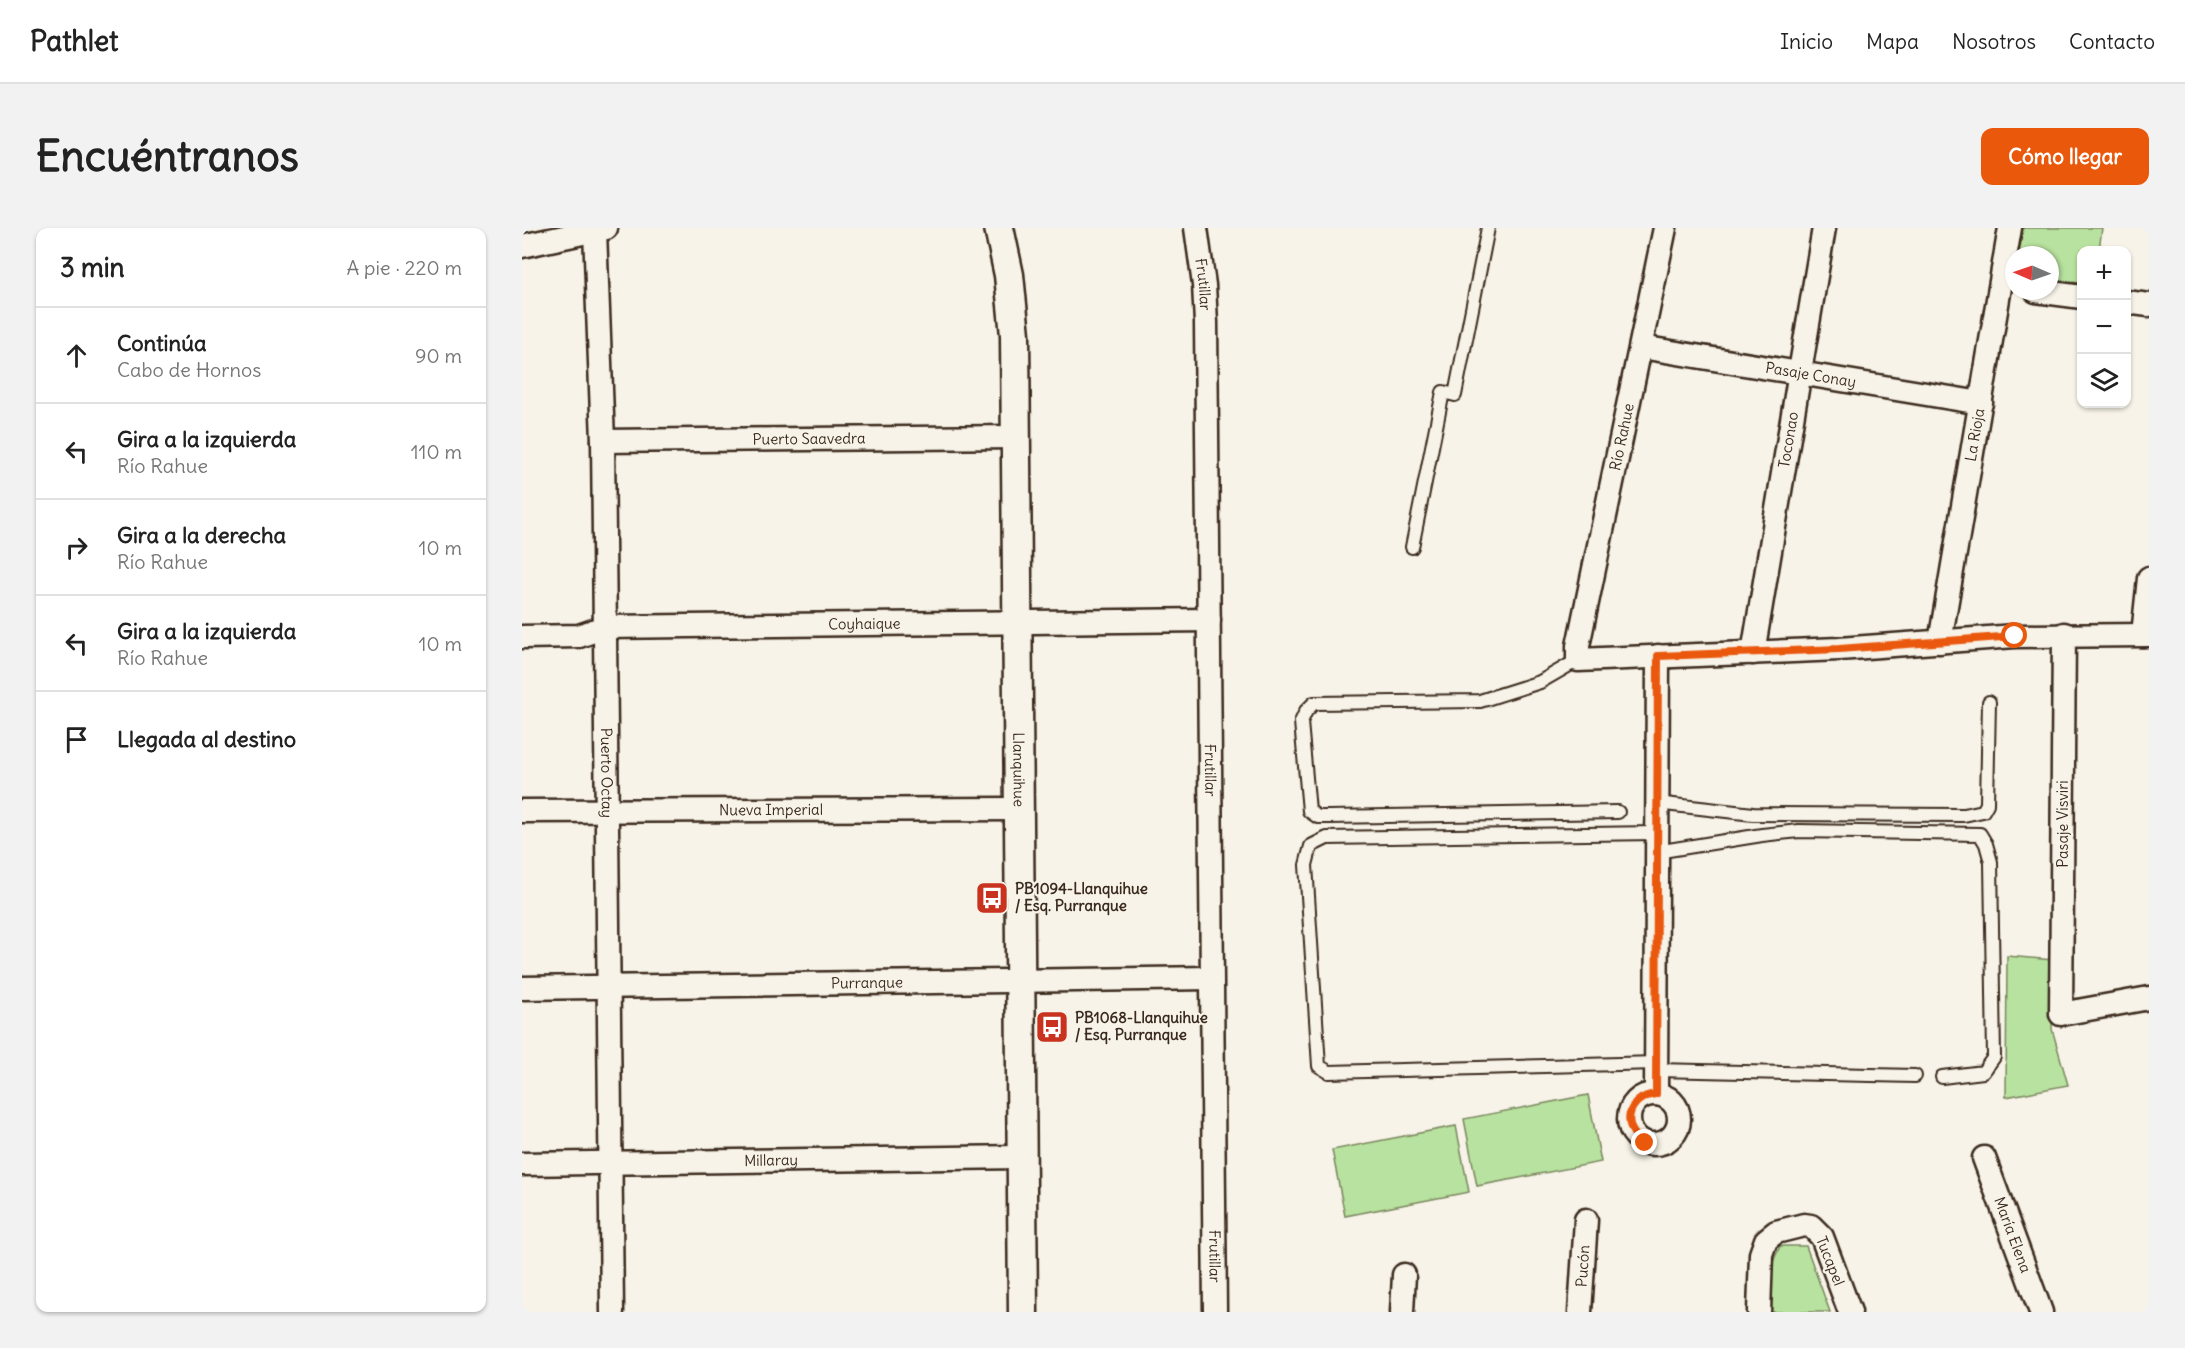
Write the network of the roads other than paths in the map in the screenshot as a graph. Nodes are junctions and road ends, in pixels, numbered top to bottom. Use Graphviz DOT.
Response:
graph roads {
  1 [pos="999,228"];
  2 [pos="1196,228"];
  3 [pos="1488,228"];
  4 [pos="1665,228"];
  5 [pos="1824,228"];
  6 [pos="2010,228"];
  7 [pos="600,230"];
  8 [pos="522,246"];
  9 [pos="2009,246"];
  10 [pos="2059,294"];
  11 [pos="2005,296"];
  12 [pos="2077,296"];
  13 [pos="2131,303"];
  14 [pos="2149,305"];
  15 [pos="1641,347"];
  16 [pos="1800,373"];
  17 [pos="1981,403"];
  18 [pos="1015,437"];
  19 [pos="603,441"];
  20 [pos="1412,547"];
  21 [pos="2149,578"];
  22 [pos="1209,620"];
  23 [pos="1017,622"];
  24 [pos="605,627"];
  25 [pos="2064,634"];
  26 [pos="2146,635"];
  27 [pos="522,638"];
  28 [pos="1940,642"];
  29 [pos="1578,653"];
  30 [pos="1753,653"];
  31 [pos="1658,656"];
  32 [pos="1989,702"];
  33 [pos="1656,803"];
  34 [pos="1019,809"];
  35 [pos="522,811"];
  36 [pos="606,811"];
  37 [pos="1618,812"];
  38 [pos="1656,842"];
  39 [pos="1211,978"];
  40 [pos="1020,980"];
  41 [pos="609,987"];
  42 [pos="522,988"];
  43 [pos="2149,998"];
  44 [pos="1656,1066"];
  45 [pos="1915,1076"];
  46 [pos="1942,1077"];
  47 [pos="1656,1094"];
  48 [pos="1021,1157"];
  49 [pos="1984,1158"];
  50 [pos="610,1163"];
  51 [pos="522,1164"];
  52 [pos="1586,1221"];
  53 [pos="1404,1275"];
  54 [pos="612,1312"];
  55 [pos="1023,1312"];
  56 [pos="1215,1312"];
  57 [pos="1402,1312"];
  58 [pos="1580,1312"];
  59 [pos="1759,1312"];
  60 [pos="1850,1312"];
  61 [pos="2041,1312"];
  1 -- 18 [label="street, Llanquihue"];
  2 -- 22 [label="street, Frutillar"];
  3 -- 20 [label="lane"];
  4 -- 15 [label="street, Río Rahue"];
  5 -- 16 [label="street, Toconao"];
  6 -- 9 [label="street, La Rioja"];
  7 -- 8 [label="street"];
  7 -- 19 [label="street, Puerto Octay"];
  10 -- 12 [label="street"];
  11 -- 17 [label="street, La Rioja"];
  13 -- 14 [label="street"];
  15 -- 16 [label="street, Pasaje Conay"];
  15 -- 29 [label="street, Río Rahue"];
  16 -- 17 [label="street, Pasaje Conay"];
  16 -- 30 [label="street, Toconao"];
  17 -- 28 [label="street, La Rioja"];
  18 -- 19 [label="street, Puerto Saavedra"];
  18 -- 23 [label="street, Llanquihue"];
  19 -- 24 [label="street, Puerto Octay"];
  21 -- 26 [label="street"];
  22 -- 23 [label="street, Coyhaique"];
  22 -- 39 [label="street, Frutillar"];
  23 -- 24 [label="street, Coyhaique"];
  23 -- 34 [label="street, Llanquihue"];
  24 -- 27 [label="street, Coyhaique"];
  24 -- 36 [label="street, Puerto Octay"];
  25 -- 26 [label="street"];
  25 -- 28 [label="street"];
  25 -- 43 [label="street, Pasaje Visviri"];
  28 -- 30 [label="street"];
  29 -- 31 [label="street"];
  29 -- 37 [label="lane"];
  30 -- 31 [label="street"];
  31 -- 33 [label="street"];
  32 -- 33 [label="lane"];
  33 -- 38 [label="street"];
  34 -- 36 [label="street, Nueva Imperial"];
  34 -- 40 [label="street, Llanquihue"];
  35 -- 36 [label="street, Nueva Imperial"];
  36 -- 41 [label="street, Puerto Octay"];
  38 -- 44 [label="street"];
  38 -- 44 [label="lane"];
  38 -- 46 [label="lane"];
  39 -- 40 [label="street, Purranque"];
  39 -- 56 [label="street, Frutillar"];
  40 -- 41 [label="street, Purranque"];
  40 -- 48 [label="street, Llanquihue"];
  41 -- 42 [label="street, Purranque"];
  41 -- 50 [label="street, Puerto Octay"];
  44 -- 45 [label="lane"];
  44 -- 47 [label="street"];
  48 -- 50 [label="street, Millaray"];
  48 -- 55 [label="street, Llanquihue"];
  49 -- 61 [label="street, María Elena"];
  50 -- 51 [label="street, Millaray"];
  50 -- 54 [label="street, Puerto Octay"];
  52 -- 58 [label="street, Pucón"];
  53 -- 57 [label="street"];
  59 -- 60 [label="street, Tucapel"];
}
